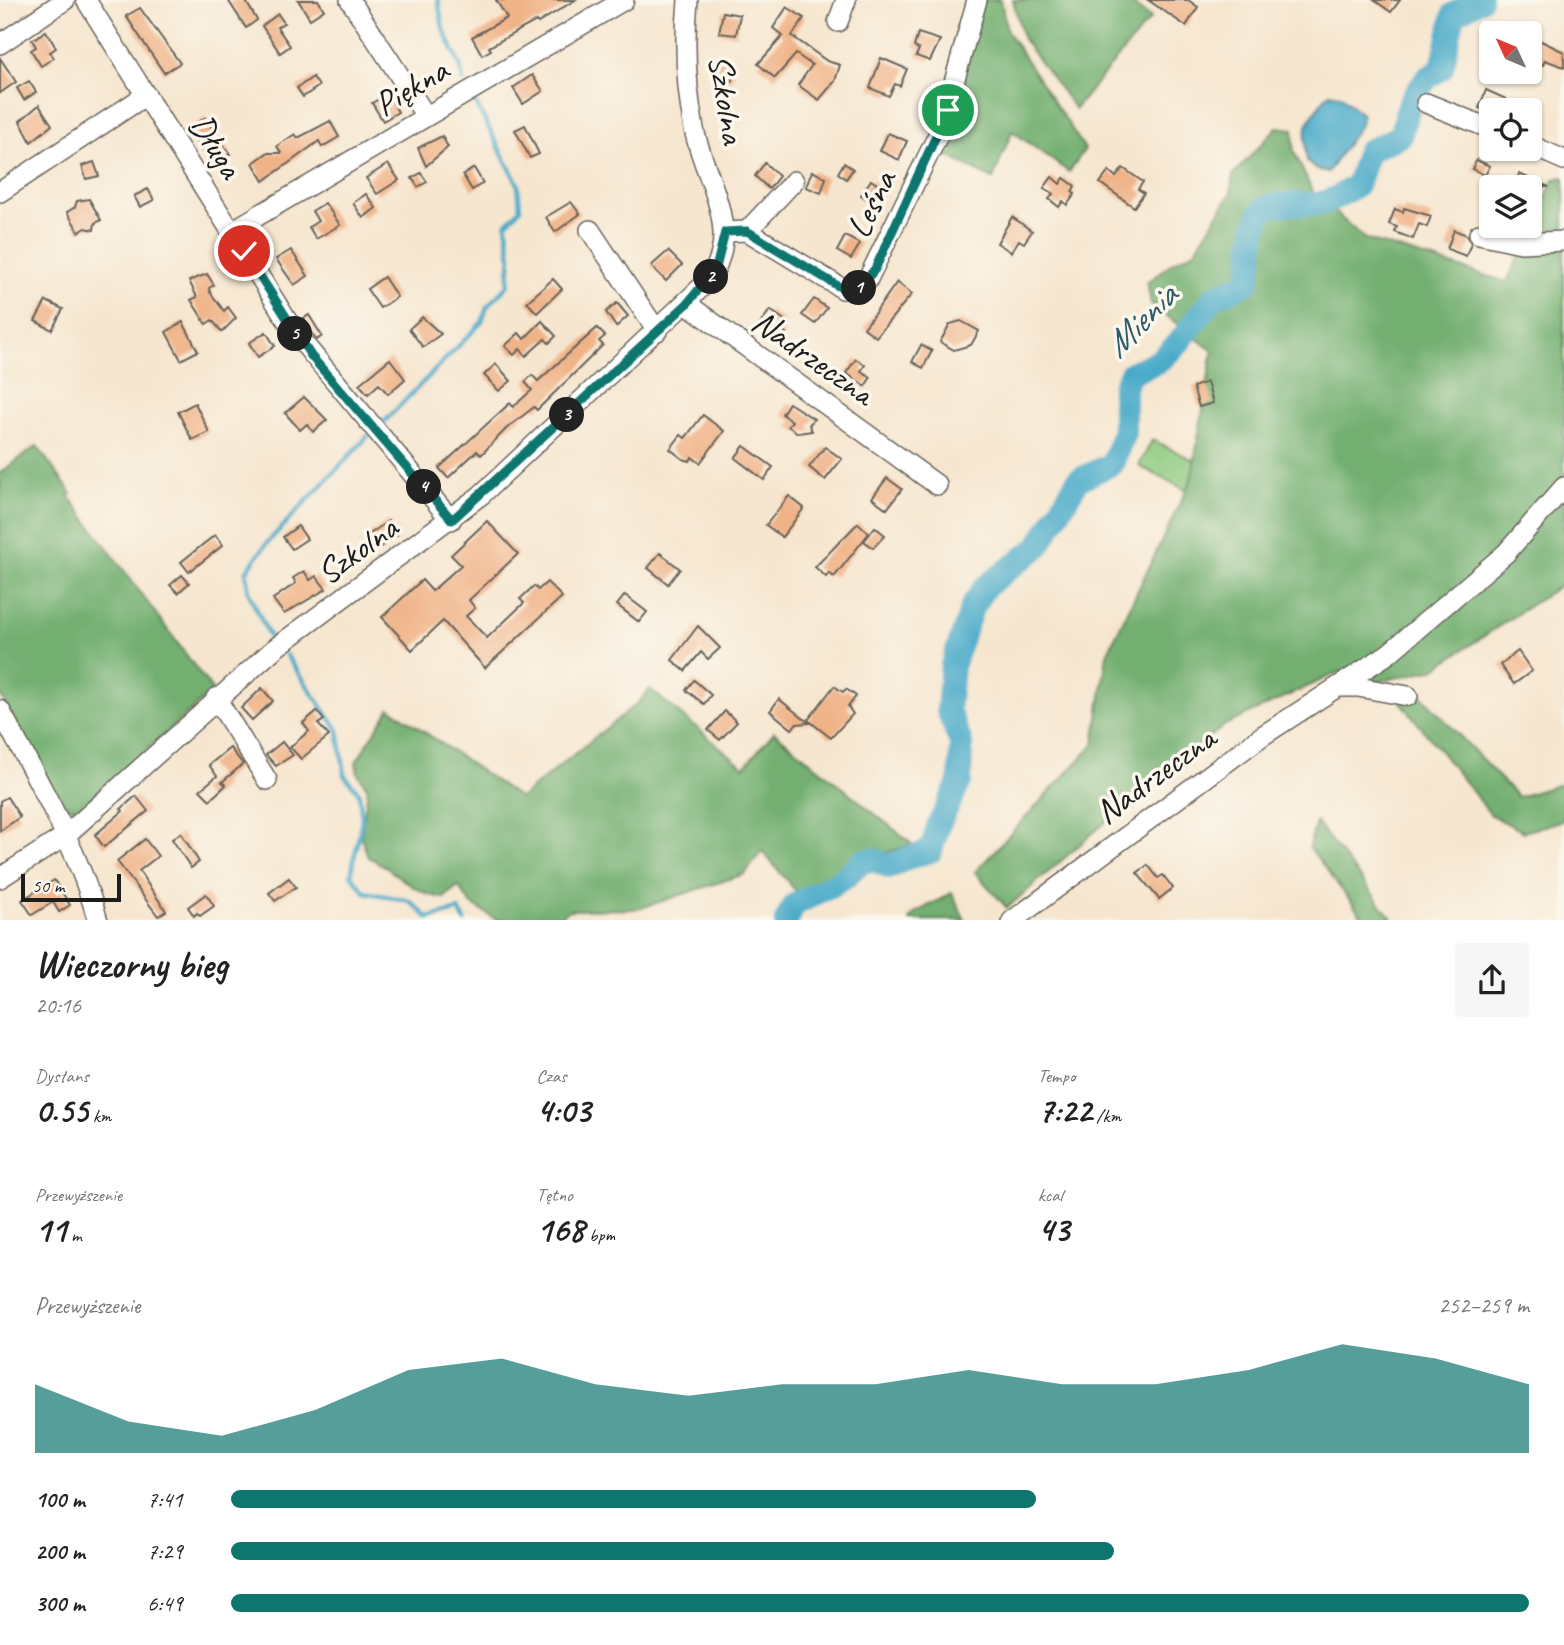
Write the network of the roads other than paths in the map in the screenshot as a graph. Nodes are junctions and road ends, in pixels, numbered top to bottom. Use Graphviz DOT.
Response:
graph roads {
  1 [pos="65,0"];
  2 [pos="86,0"];
  3 [pos="350,0"];
  4 [pos="624,0"];
  5 [pos="688,0"];
  6 [pos="846,0"];
  7 [pos="977,0"];
  8 [pos="838,22"];
  9 [pos="0,44"];
  10 [pos="146,95"];
  11 [pos="1426,103"];
  12 [pos="426,116"];
  13 [pos="1479,125"];
  14 [pos="1542,150"];
  15 [pos="1564,160"];
  16 [pos="794,181"];
  17 [pos="0,192"];
  18 [pos="590,230"];
  19 [pos="232,231"];
  20 [pos="747,231"];
  21 [pos="725,232"];
  22 [pos="1498,238"];
  23 [pos="1564,241"];
  24 [pos="687,304"];
  25 [pos="657,331"];
  26 [pos="937,485"];
  27 [pos="1564,487"];
  28 [pos="452,520"];
  29 [pos="1340,687"];
  30 [pos="1408,696"];
  31 [pos="216,698"];
  32 [pos="0,710"];
  33 [pos="267,780"];
  34 [pos="65,836"];
  35 [pos="0,878"];
  36 [pos="98,920"];
  37 [pos="1012,920"];
  1 -- 9 [label="street"];
  2 -- 10 [label="street, Długa"];
  3 -- 12 [label="street"];
  4 -- 12 [label="street, Piękna"];
  5 -- 21 [label="street, Szkolna"];
  6 -- 8 [label="street"];
  7 -- 20 [label="street, Leśna"];
  10 -- 17 [label="street"];
  10 -- 19 [label="street, Długa"];
  11 -- 13 [label="street"];
  12 -- 19 [label="street, Piękna"];
  14 -- 15 [label="street"];
  16 -- 20 [label="street"];
  18 -- 25 [label="street"];
  19 -- 28 [label="street, Długa"];
  20 -- 21 [label="street"];
  21 -- 24 [label="street, Szkolna"];
  22 -- 23 [label="street"];
  24 -- 25 [label="street, Szkolna"];
  24 -- 26 [label="street, Nadrzeczna"];
  25 -- 28 [label="street, Szkolna"];
  27 -- 29 [label="street, Nadrzeczna"];
  28 -- 31 [label="street, Szkolna"];
  29 -- 30 [label="street"];
  29 -- 37 [label="street, Nadrzeczna"];
  31 -- 33 [label="street"];
  31 -- 34 [label="street, Szkolna"];
  32 -- 34 [label="street"];
  34 -- 35 [label="street, Szkolna"];
  34 -- 36 [label="street"];
}
